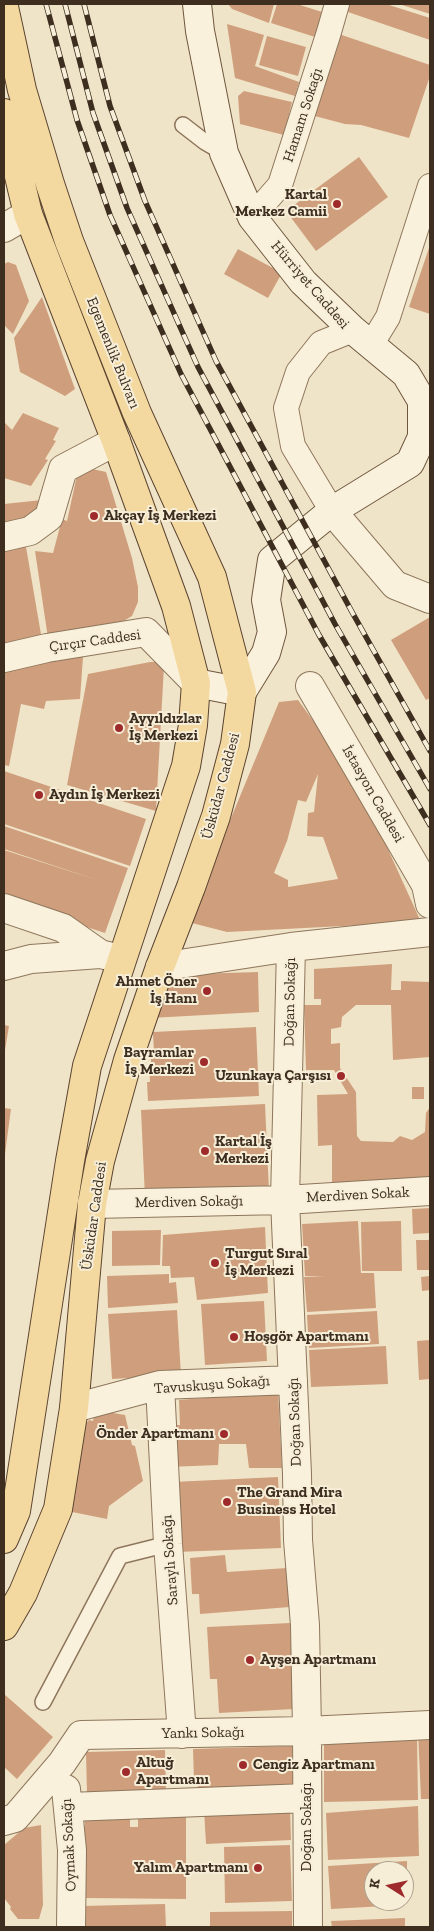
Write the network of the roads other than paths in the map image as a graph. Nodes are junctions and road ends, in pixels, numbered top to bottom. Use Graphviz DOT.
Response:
graph roads {
  1 [pos="197,4"];
  2 [pos="337,4"];
  3 [pos="4,7"];
  4 [pos="4,113"];
  5 [pos="183,126"];
  6 [pos="224,153"];
  7 [pos="430,186"];
  8 [pos="28,214"];
  9 [pos="252,217"];
  10 [pos="4,228"];
  11 [pos="362,338"];
  12 [pos="406,374"];
  13 [pos="430,389"];
  14 [pos="116,441"];
  15 [pos="420,462"];
  16 [pos="332,511"];
  17 [pos="4,538"];
  18 [pos="430,599"];
  19 [pos="4,658"];
  20 [pos="196,683"];
  21 [pos="310,686"];
  22 [pos="242,692"];
  23 [pos="430,904"];
  24 [pos="4,908"];
  25 [pos="430,932"];
  26 [pos="291,947"];
  27 [pos="111,956"];
  28 [pos="4,966"];
  29 [pos="160,967"];
  30 [pos="430,1191"];
  31 [pos="285,1200"];
  32 [pos="92,1204"];
  33 [pos="293,1380"];
  34 [pos="160,1385"];
  35 [pos="74,1408"];
  36 [pos="4,1539"];
  37 [pos="168,1544"];
  38 [pos="4,1626"];
  39 [pos="43,1702"];
  40 [pos="430,1724"];
  41 [pos="308,1731"];
  42 [pos="182,1734"];
  43 [pos="62,1762"];
  44 [pos="307,1798"];
  45 [pos="69,1807"];
  46 [pos="8,1818"];
  47 [pos="71,1927"];
  48 [pos="308,1927"];
  1 -- 6 [label="street, Hürriyet Caddesi"];
  2 -- 9 [label="street, Hamam Sokağı"];
  3 -- 22 [label="main road, Egemenlik Bulvarı"];
  4 -- 8 [label="main road, Egemenlik Bulvarı"];
  5 -- 6 [label="lane"];
  6 -- 9 [label="street, Hürriyet Caddesi"];
  7 -- 11 [label="street"];
  8 -- 10 [label="street"];
  8 -- 14 [label="main road, Egemenlik Bulvarı"];
  9 -- 11 [label="street, Hürriyet Caddesi"];
  11 -- 12 [label="street"];
  11 -- 16 [label="street, Hürriyet Caddesi"];
  12 -- 13 [label="street"];
  12 -- 15 [label="street"];
  14 -- 17 [label="street"];
  14 -- 20 [label="main road, Egemenlik Bulvarı"];
  15 -- 16 [label="street"];
  16 -- 18 [label="street"];
  16 -- 22 [label="street"];
  19 -- 20 [label="street, Çırçır Caddesi"];
  20 -- 22 [label="street"];
  20 -- 27 [label="main road, Üsküdar Caddesi"];
  21 -- 23 [label="street, İstasyon Caddesi"];
  22 -- 29 [label="main road, Üsküdar Caddesi"];
  24 -- 27 [label="street"];
  25 -- 26 [label="street"];
  26 -- 29 [label="street"];
  26 -- 31 [label="street, Doğan Sokağı"];
  27 -- 28 [label="street"];
  27 -- 29 [label="main road"];
  27 -- 36 [label="main road, Üsküdar Caddesi"];
  29 -- 32 [label="main road, Üsküdar Caddesi"];
  30 -- 31 [label="street, Merdiven Sokak"];
  31 -- 32 [label="street, Merdiven Sokağı"];
  31 -- 33 [label="street, Doğan Sokağı"];
  32 -- 35 [label="main road, Üsküdar Caddesi"];
  33 -- 34 [label="street, Tavuskuşu Sokağı"];
  33 -- 41 [label="street, Doğan Sokağı"];
  34 -- 35 [label="street, Tavuskuşu Sokağı"];
  34 -- 37 [label="street, Saraylı Sokağı"];
  35 -- 38 [label="main road, Üsküdar Caddesi"];
  37 -- 39 [label="lane"];
  37 -- 42 [label="street, Saraylı Sokağı"];
  40 -- 41 [label="street, Yankı Sokağı"];
  41 -- 42 [label="street, Yankı Sokağı"];
  41 -- 44 [label="street, Doğan Sokağı"];
  42 -- 43 [label="street, Yankı Sokağı"];
  43 -- 45 [label="street, Oymak Sokağı"];
  43 -- 46 [label="street, Yankı Sokağı"];
  44 -- 45 [label="street"];
  44 -- 48 [label="street, Doğan Sokağı"];
  45 -- 47 [label="street, Oymak Sokağı"];
}
